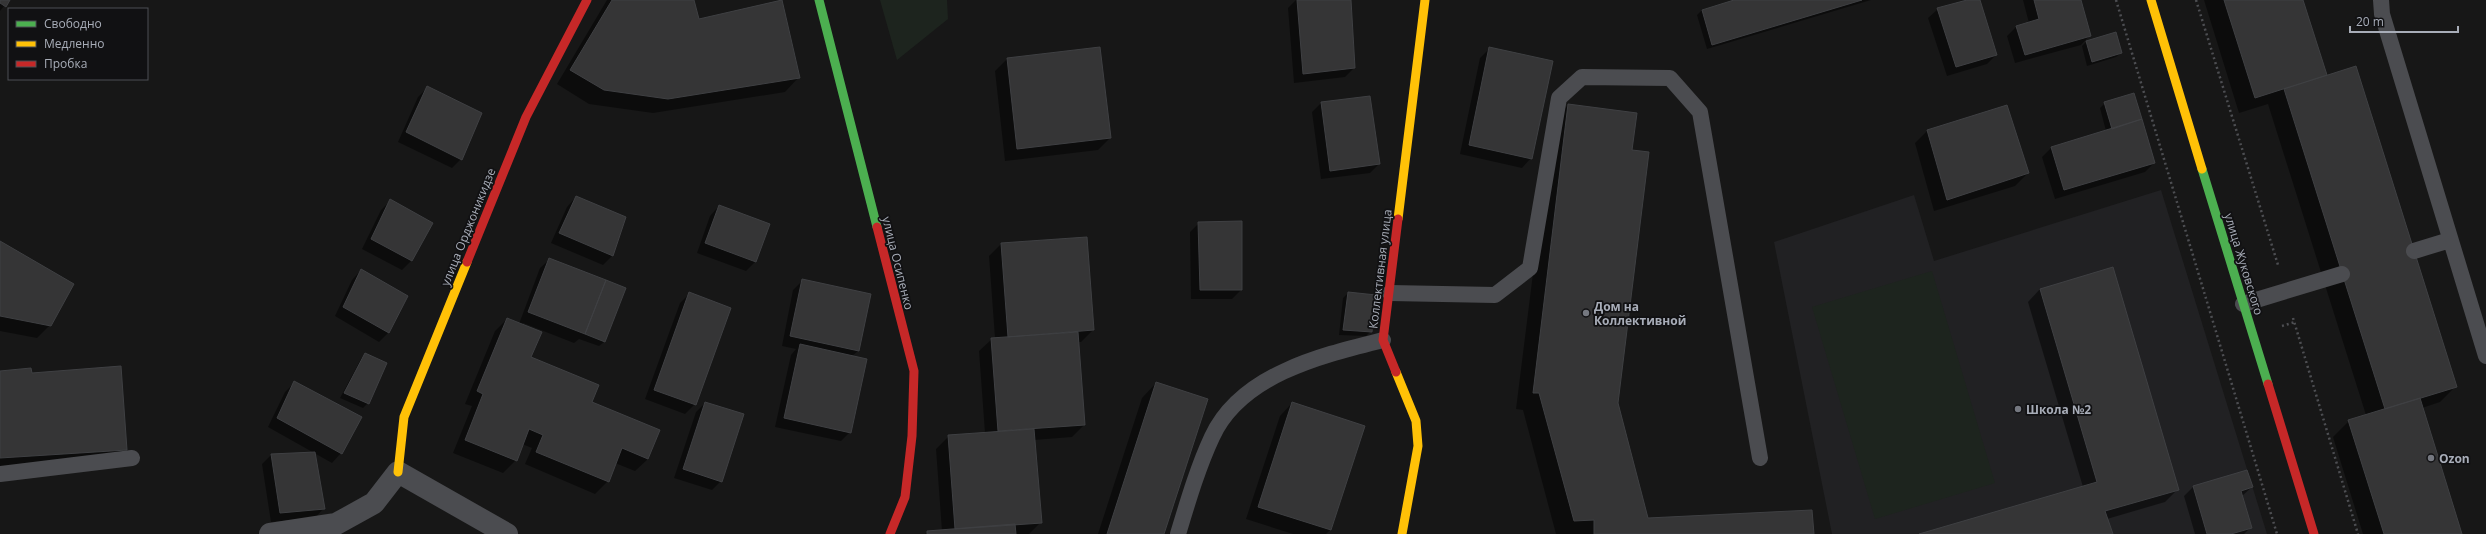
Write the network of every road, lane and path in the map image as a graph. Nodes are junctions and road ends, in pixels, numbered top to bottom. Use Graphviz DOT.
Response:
graph roads {
  1 [pos="588,0"];
  2 [pos="819,0"];
  3 [pos="1425,0"];
  4 [pos="2116,0"];
  5 [pos="2150,0"];
  6 [pos="2381,0"];
  7 [pos="2450,240"];
  8 [pos="2414,251"];
  9 [pos="2342,274"];
  10 [pos="1390,293"];
  11 [pos="2243,304"];
  12 [pos="1383,340"];
  13 [pos="2486,356"];
  14 [pos="132,458"];
  15 [pos="1760,458"];
  16 [pos="398,472"];
  17 [pos="0,474"];
  18 [pos="270,534"];
  19 [pos="507,534"];
  20 [pos="890,534"];
  21 [pos="1178,534"];
  22 [pos="1402,534"];
  23 [pos="2277,534"];
  24 [pos="2314,534"];
  1 -- 16 [label="street, улица Орджоникидзе"];
  2 -- 20 [label="street, улица Осипенко"];
  3 -- 10 [label="street, Коллективная улица"];
  4 -- 23 [label="path"];
  5 -- 11 [label="street, улица Жуковского"];
  6 -- 7 [label="lane"];
  7 -- 8 [label="lane"];
  7 -- 13 [label="lane"];
  9 -- 11 [label="lane"];
  10 -- 12 [label="street, Коллективная улица"];
  10 -- 15 [label="lane"];
  11 -- 24 [label="street, улица Жуковского"];
  12 -- 21 [label="lane"];
  12 -- 22 [label="street, Коллективная улица"];
  14 -- 17 [label="lane"];
  16 -- 18 [label="street"];
  16 -- 19 [label="street"];
}
